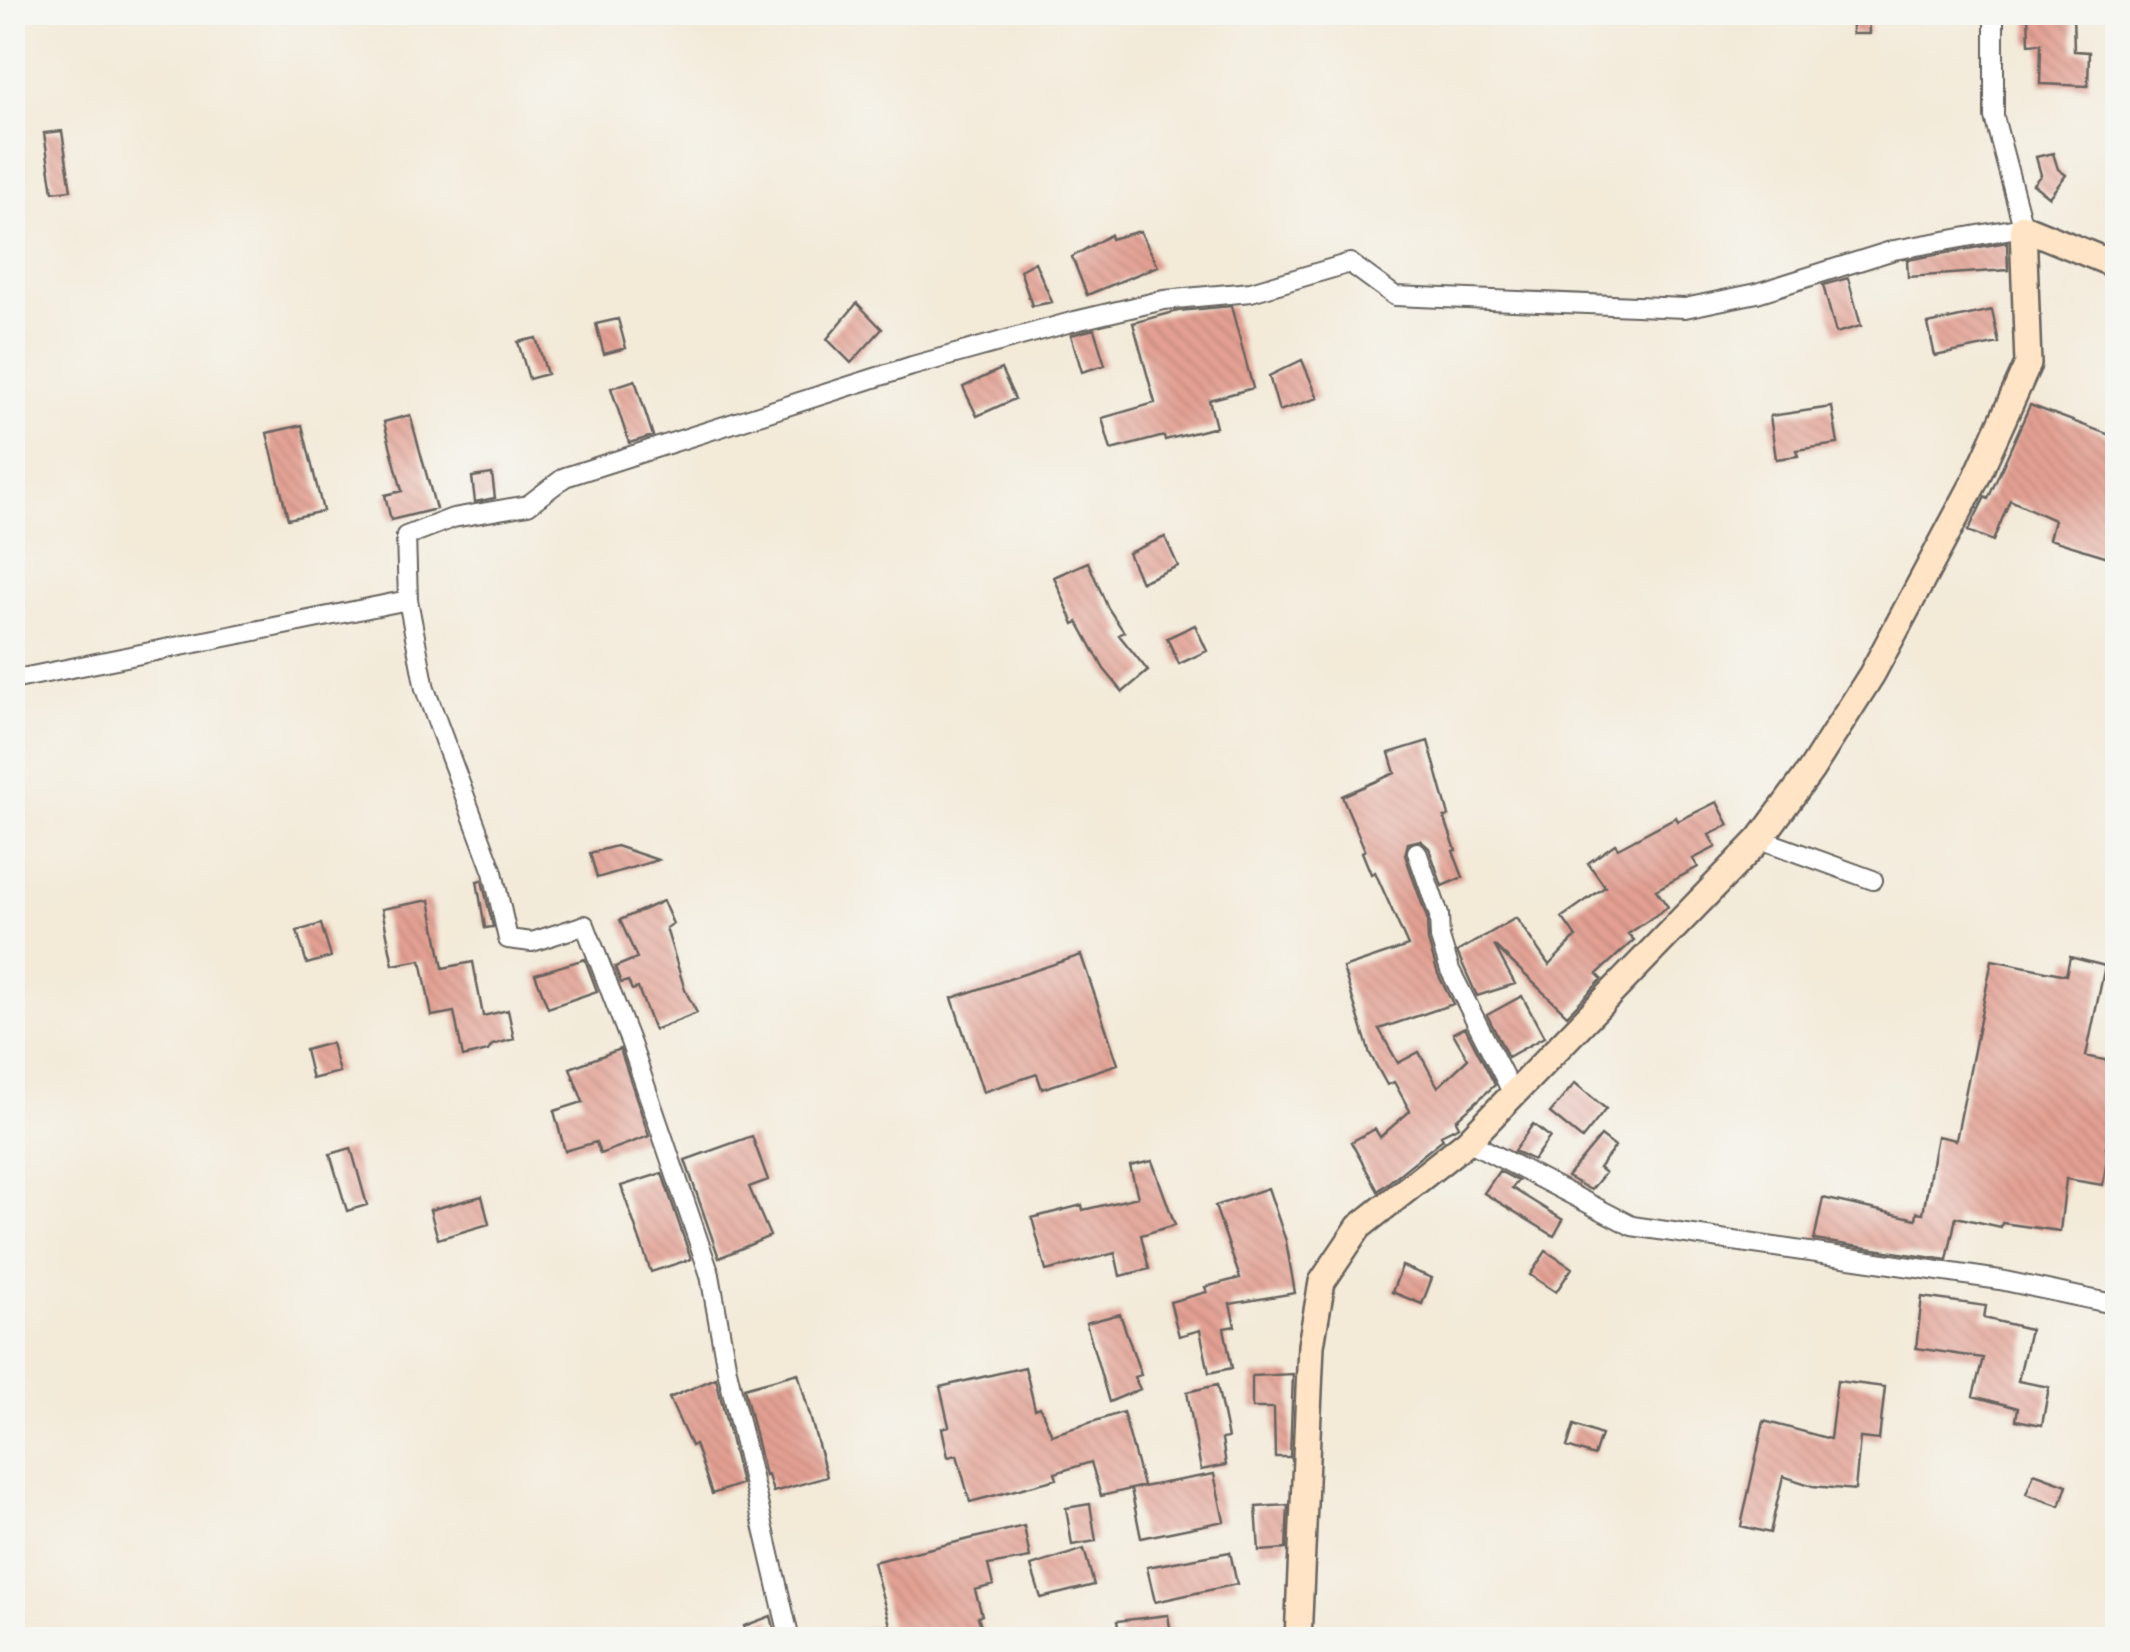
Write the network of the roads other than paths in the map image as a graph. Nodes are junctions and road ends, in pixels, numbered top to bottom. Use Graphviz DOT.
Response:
graph roads {
  1 [pos="1994,12"];
  2 [pos="2023,227"];
  3 [pos="2118,266"];
  4 [pos="408,600"];
  5 [pos="12,680"];
  6 [pos="1760,839"];
  7 [pos="1417,852"];
  8 [pos="1873,880"];
  9 [pos="1513,1094"];
  10 [pos="1468,1141"];
  11 [pos="2118,1306"];
  12 [pos="790,1640"];
  13 [pos="1298,1640"];
  1 -- 2 [label="street"];
  2 -- 3 [label="street"];
  2 -- 4 [label="street"];
  2 -- 6 [label="street"];
  4 -- 5 [label="street"];
  4 -- 12 [label="street"];
  6 -- 8 [label="street"];
  6 -- 9 [label="street"];
  7 -- 9 [label="street"];
  9 -- 10 [label="street"];
  10 -- 11 [label="street"];
  10 -- 13 [label="street"];
}
